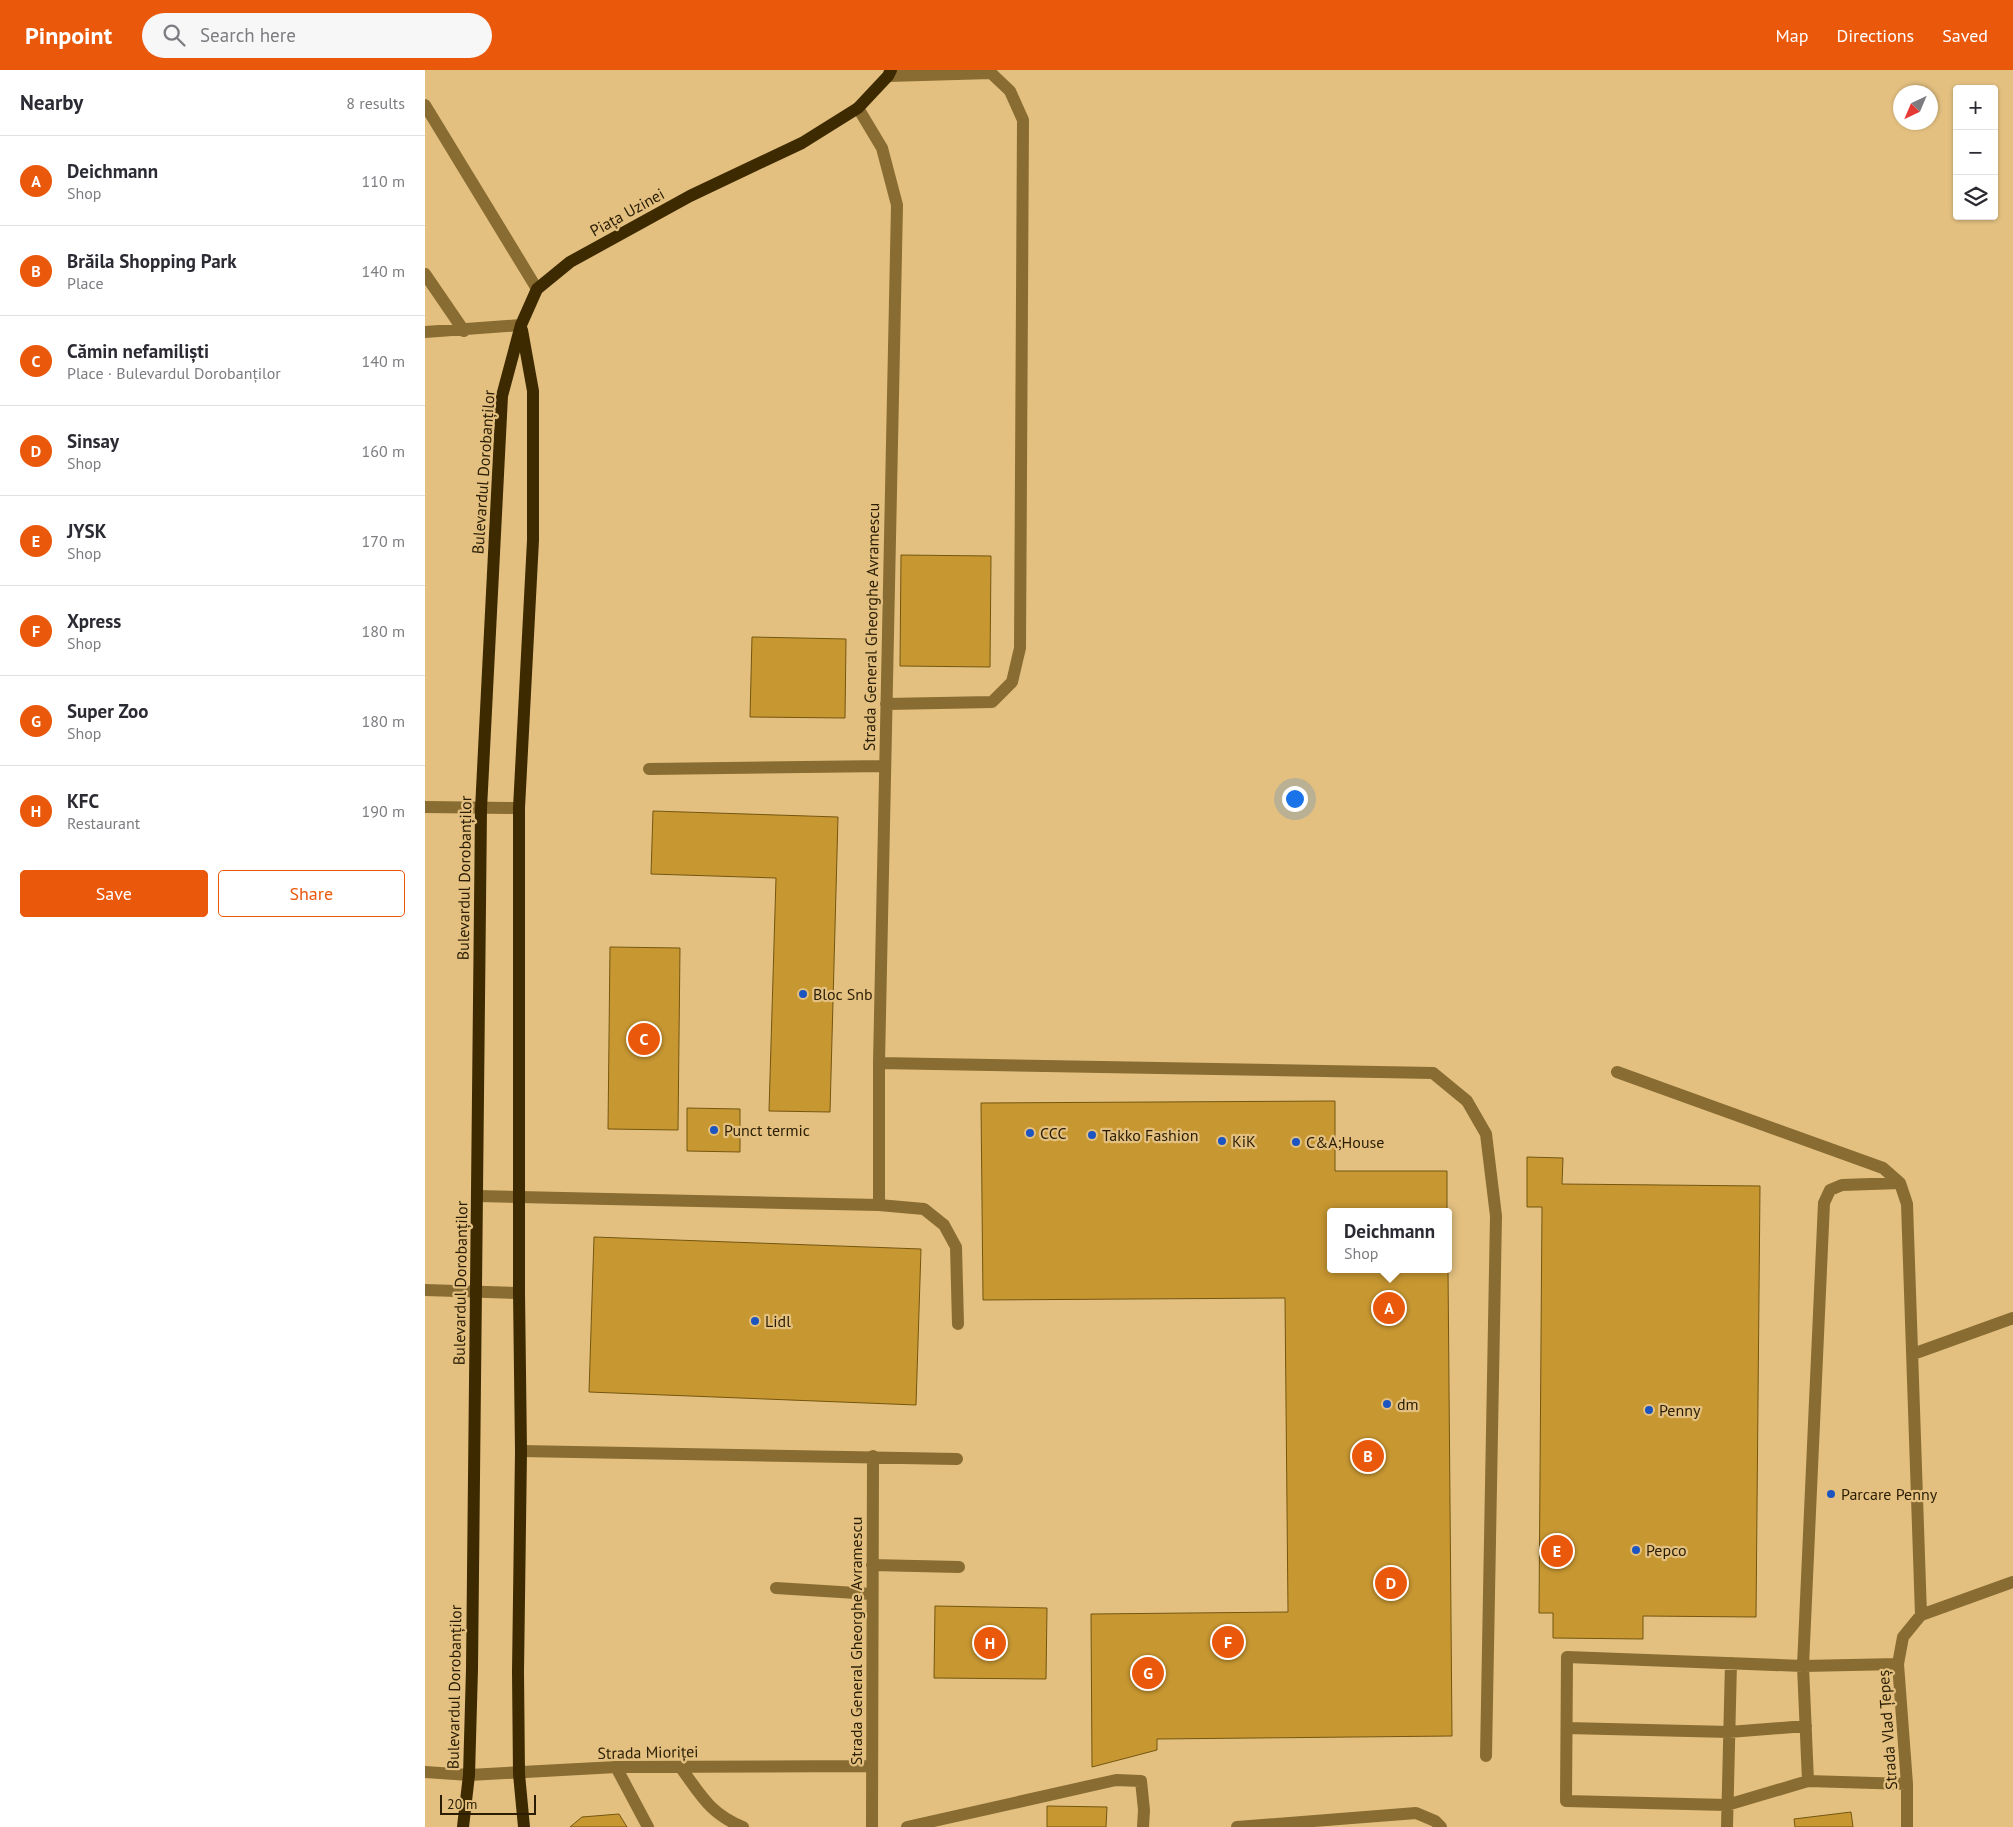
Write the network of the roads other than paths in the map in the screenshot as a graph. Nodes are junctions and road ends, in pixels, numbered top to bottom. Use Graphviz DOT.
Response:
graph roads {
  1 [pos="890,73"];
  2 [pos="425,105"];
  3 [pos="858,108"];
  4 [pos="425,274"];
  5 [pos="537,289"];
  6 [pos="521,325"];
  7 [pos="464,331"];
  8 [pos="425,332"];
  9 [pos="886,704"];
  10 [pos="885,766"];
  11 [pos="649,769"];
  12 [pos="425,807"];
  13 [pos="519,808"];
  14 [pos="481,809"];
  15 [pos="879,1062"];
  16 [pos="1617,1072"];
  17 [pos="1900,1183"];
  18 [pos="477,1196"];
  19 [pos="519,1196"];
  20 [pos="879,1205"];
  21 [pos="425,1290"];
  22 [pos="476,1291"];
  23 [pos="519,1293"];
  24 [pos="2013,1318"];
  25 [pos="957,1324"];
  26 [pos="1913,1354"];
  27 [pos="521,1451"];
  28 [pos="873,1456"];
  29 [pos="957,1459"];
  30 [pos="872,1565"];
  31 [pos="959,1567"];
  32 [pos="2013,1582"];
  33 [pos="776,1588"];
  34 [pos="872,1594"];
  35 [pos="1921,1615"];
  36 [pos="1731,1664"];
  37 [pos="1898,1664"];
  38 [pos="1803,1666"];
  39 [pos="1806,1726"];
  40 [pos="1567,1728"];
  41 [pos="1729,1732"];
  42 [pos="1486,1756"];
  43 [pos="871,1766"];
  44 [pos="616,1767"];
  45 [pos="681,1768"];
  46 [pos="425,1772"];
  47 [pos="519,1774"];
  48 [pos="469,1775"];
  49 [pos="1808,1781"];
  50 [pos="1907,1784"];
  51 [pos="1727,1805"];
  52 [pos="463,1827"];
  53 [pos="524,1827"];
  54 [pos="649,1827"];
  55 [pos="743,1827"];
  56 [pos="872,1827"];
  57 [pos="907,1827"];
  58 [pos="1143,1827"];
  59 [pos="1237,1827"];
  60 [pos="1441,1827"];
  61 [pos="1727,1827"];
  62 [pos="1907,1827"];
  1 -- 3 [label="main road"];
  1 -- 9 [label="street"];
  2 -- 5 [label="street"];
  3 -- 5 [label="main road, Piața Uzinei"];
  3 -- 9 [label="street, Strada General Gheorghe Avramescu"];
  4 -- 7 [label="street"];
  5 -- 6 [label="main road, Piața Uzinei"];
  6 -- 7 [label="street"];
  6 -- 13 [label="main road"];
  6 -- 14 [label="main road, Bulevardul Dorobanților"];
  7 -- 8 [label="street"];
  9 -- 10 [label="street, Strada General Gheorghe Avramescu"];
  10 -- 11 [label="street"];
  10 -- 15 [label="street, Strada General Gheorghe Avramescu"];
  12 -- 14 [label="street"];
  13 -- 14 [label="street"];
  13 -- 19 [label="main road"];
  14 -- 18 [label="main road, Bulevardul Dorobanților"];
  15 -- 20 [label="street, Strada General Gheorghe Avramescu"];
  15 -- 42 [label="street"];
  16 -- 17 [label="street"];
  17 -- 26 [label="street"];
  17 -- 38 [label="street"];
  18 -- 19 [label="street"];
  18 -- 22 [label="main road, Bulevardul Dorobanților"];
  19 -- 20 [label="street"];
  19 -- 23 [label="main road"];
  20 -- 25 [label="street"];
  21 -- 22 [label="street"];
  22 -- 23 [label="street"];
  22 -- 48 [label="main road, Bulevardul Dorobanților"];
  23 -- 27 [label="main road"];
  24 -- 26 [label="street"];
  26 -- 35 [label="street"];
  27 -- 28 [label="street"];
  27 -- 47 [label="main road"];
  28 -- 29 [label="street"];
  28 -- 30 [label="street, Strada General Gheorghe Avramescu"];
  30 -- 31 [label="street"];
  30 -- 34 [label="street, Strada General Gheorghe Avramescu"];
  32 -- 35 [label="street"];
  33 -- 34 [label="street"];
  34 -- 43 [label="street, Strada General Gheorghe Avramescu"];
  35 -- 37 [label="street, Strada Vlad Țepeș"];
  36 -- 38 [label="street"];
  36 -- 40 [label="street"];
  36 -- 41 [label="street"];
  37 -- 38 [label="street"];
  37 -- 50 [label="street, Strada Vlad Țepeș"];
  38 -- 39 [label="street"];
  39 -- 41 [label="street"];
  39 -- 49 [label="street"];
  40 -- 41 [label="street"];
  40 -- 51 [label="street"];
  41 -- 51 [label="street"];
  43 -- 45 [label="street, Strada Mioriței"];
  43 -- 56 [label="street, Strada General Gheorghe Avramescu"];
  44 -- 45 [label="street, Strada Mioriței"];
  44 -- 47 [label="street, Strada Mioriței"];
  44 -- 54 [label="street"];
  45 -- 55 [label="street"];
  46 -- 48 [label="street, Strada Mioriței"];
  47 -- 48 [label="street, Strada Mioriței"];
  47 -- 53 [label="main road"];
  48 -- 52 [label="main road, Bulevardul Dorobanților"];
  49 -- 50 [label="street"];
  49 -- 51 [label="street"];
  50 -- 62 [label="street, Strada Vlad Țepeș"];
  51 -- 61 [label="street"];
  57 -- 58 [label="street"];
  59 -- 60 [label="street"];
}
